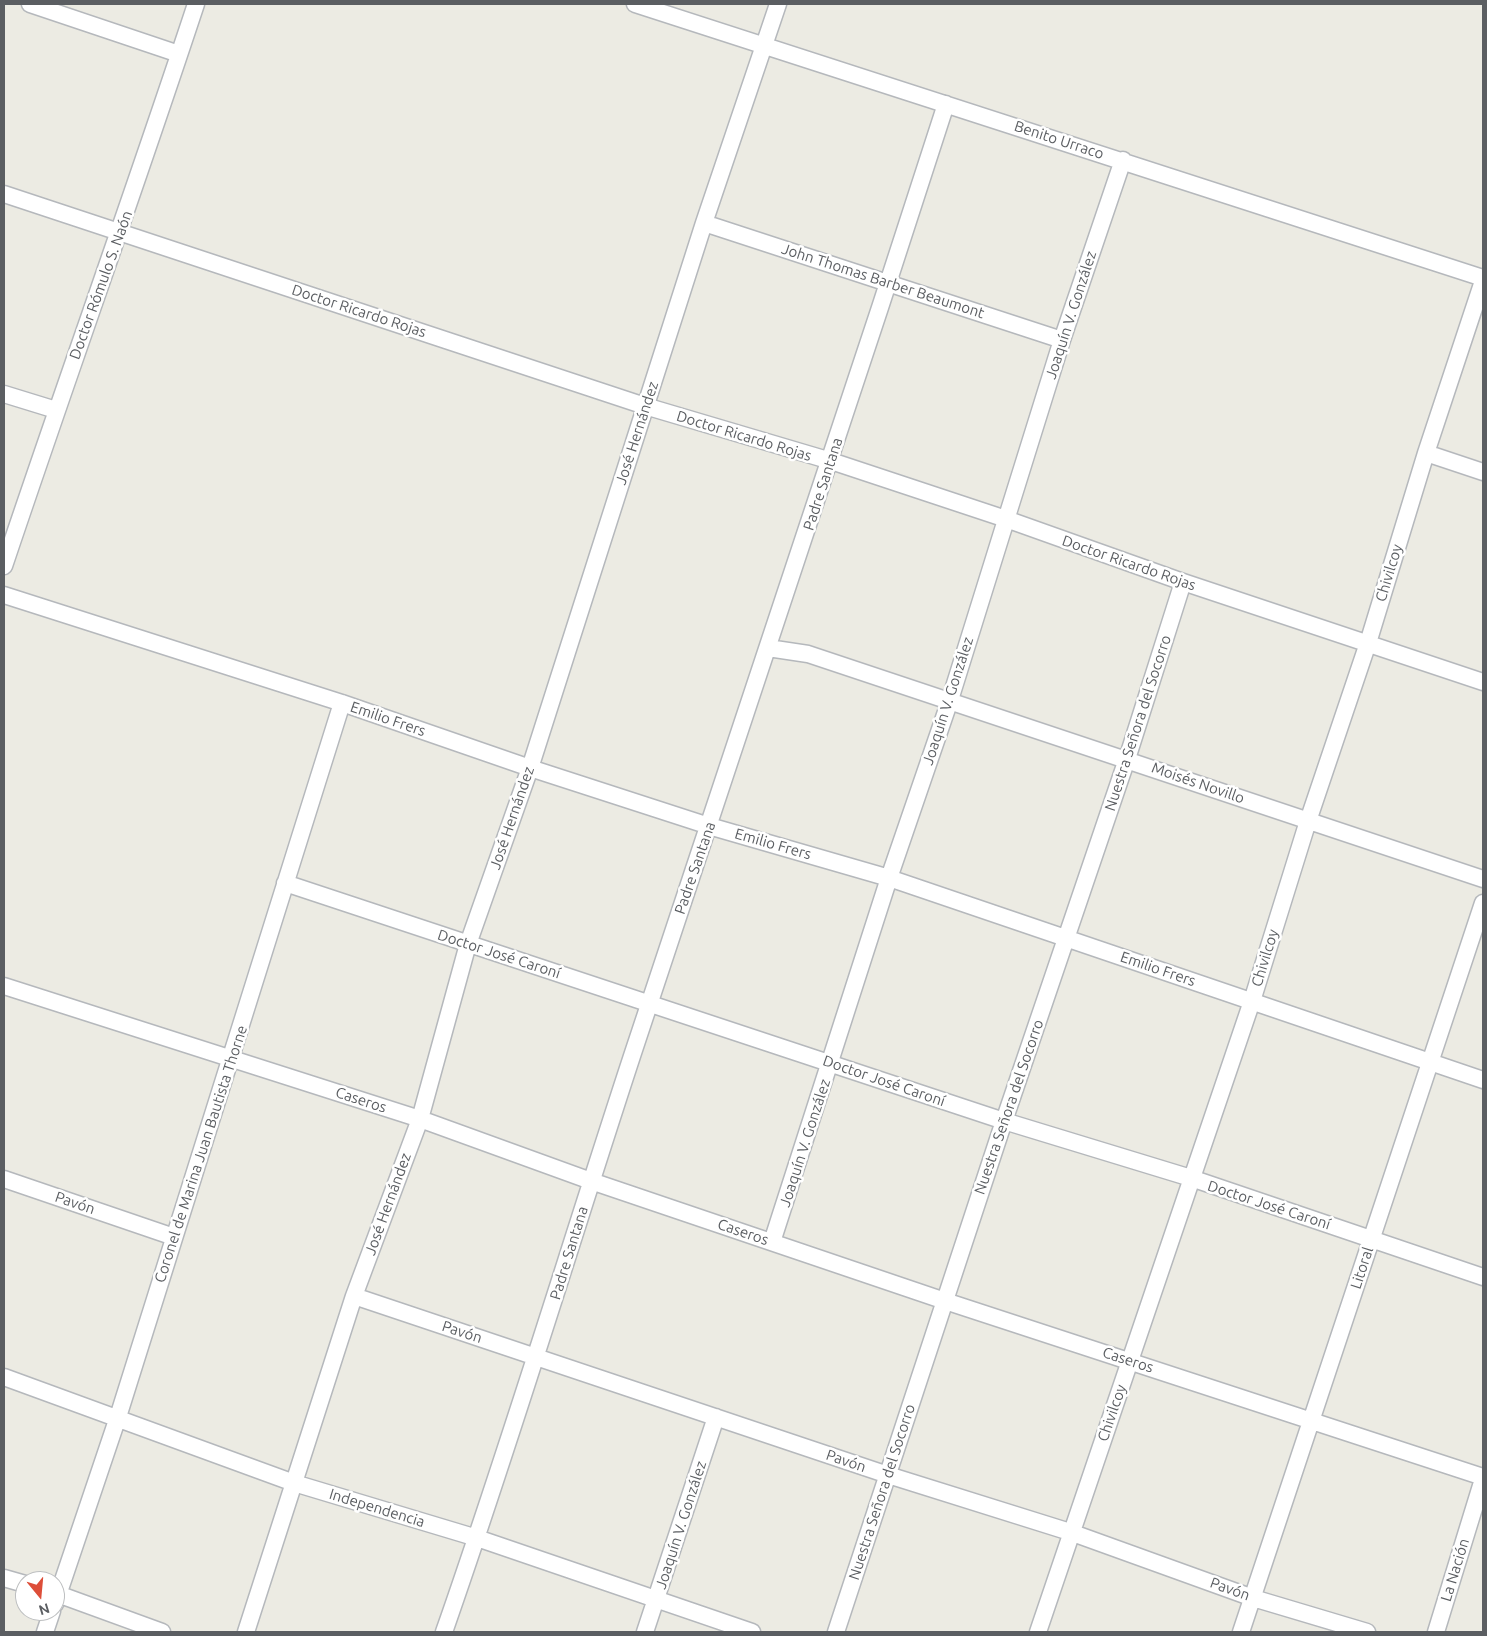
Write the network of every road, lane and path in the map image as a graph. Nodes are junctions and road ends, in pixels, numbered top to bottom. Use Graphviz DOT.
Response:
graph roads {
  1 [pos="30,4"];
  2 [pos="196,4"];
  3 [pos="635,4"];
  4 [pos="778,4"];
  5 [pos="763,46"];
  6 [pos="179,54"];
  7 [pos="946,104"];
  8 [pos="1123,160"];
  9 [pos="4,194"];
  10 [pos="704,223"];
  11 [pos="120,232"];
  12 [pos="1483,280"];
  13 [pos="889,282"];
  14 [pos="1062,340"];
  15 [pos="4,394"];
  16 [pos="645,406"];
  17 [pos="56,410"];
  18 [pos="1426,453"];
  19 [pos="831,461"];
  20 [pos="1483,472"];
  21 [pos="1006,519"];
  22 [pos="4,566"];
  23 [pos="1183,582"];
  24 [pos="4,596"];
  25 [pos="1368,643"];
  26 [pos="768,648"];
  27 [pos="1483,682"];
  28 [pos="342,703"];
  29 [pos="949,703"];
  30 [pos="1127,759"];
  31 [pos="530,768"];
  32 [pos="1308,821"];
  33 [pos="709,826"];
  34 [pos="889,878"];
  35 [pos="1483,880"];
  36 [pos="285,883"];
  37 [pos="1483,903"];
  38 [pos="1067,937"];
  39 [pos="468,944"];
  40 [pos="4,986"];
  41 [pos="1252,1001"];
  42 [pos="650,1003"];
  43 [pos="232,1058"];
  44 [pos="831,1063"];
  45 [pos="1430,1063"];
  46 [pos="1483,1080"];
  47 [pos="420,1119"];
  48 [pos="1004,1121"];
  49 [pos="1191,1178"];
  50 [pos="4,1179"];
  51 [pos="591,1181"];
  52 [pos="174,1237"];
  53 [pos="1371,1239"];
  54 [pos="772,1242"];
  55 [pos="1483,1278"];
  56 [pos="354,1296"];
  57 [pos="945,1301"];
  58 [pos="536,1357"];
  59 [pos="1130,1360"];
  60 [pos="4,1377"];
  61 [pos="118,1417"];
  62 [pos="716,1417"];
  63 [pos="1312,1421"];
  64 [pos="888,1475"];
  65 [pos="1483,1478"];
  66 [pos="294,1482"];
  67 [pos="1070,1532"];
  68 [pos="477,1538"];
  69 [pos="65,1571"];
  70 [pos="1253,1598"];
  71 [pos="65,1600"];
  72 [pos="656,1600"];
  73 [pos="162,1632"];
  74 [pos="246,1632"];
  75 [pos="444,1632"];
  76 [pos="645,1632"];
  77 [pos="752,1632"];
  78 [pos="836,1632"];
  79 [pos="1038,1632"];
  80 [pos="1241,1632"];
  81 [pos="1367,1632"];
  82 [pos="1436,1632"];
  1 -- 6 [label="street"];
  2 -- 6 [label="street, Doctor Rómulo S. Naón"];
  3 -- 5 [label="street, Benito Urraco"];
  4 -- 5 [label="street, José Hernández"];
  5 -- 7 [label="street, Benito Urraco"];
  5 -- 10 [label="street, José Hernández"];
  6 -- 11 [label="street, Doctor Rómulo S. Naón"];
  7 -- 8 [label="street, Benito Urraco"];
  7 -- 13 [label="street, Padre Santana"];
  8 -- 12 [label="street, Benito Urraco"];
  8 -- 14 [label="street, Joaquín V. González"];
  9 -- 11 [label="street, Doctor Ricardo Rojas"];
  10 -- 13 [label="street, John Thomas Barber Beaumont"];
  10 -- 16 [label="street, José Hernández"];
  11 -- 16 [label="street, Doctor Ricardo Rojas"];
  11 -- 17 [label="street, Doctor Rómulo S. Naón"];
  12 -- 18 [label="street, Chivilcoy"];
  13 -- 14 [label="street, John Thomas Barber Beaumont"];
  13 -- 19 [label="street, Padre Santana"];
  14 -- 21 [label="street, Joaquín V. González"];
  15 -- 17 [label="street"];
  16 -- 19 [label="street, Doctor Ricardo Rojas"];
  16 -- 31 [label="street, José Hernández"];
  17 -- 22 [label="street, Doctor Rómulo S. Naón"];
  18 -- 20 [label="street"];
  18 -- 25 [label="street, Chivilcoy"];
  19 -- 21 [label="street, Doctor Ricardo Rojas"];
  19 -- 26 [label="street, Padre Santana"];
  21 -- 23 [label="street, Doctor Ricardo Rojas"];
  21 -- 29 [label="street, Joaquín V. González"];
  23 -- 25 [label="street, Doctor Ricardo Rojas"];
  23 -- 30 [label="street, Nuestra Señora del Socorro"];
  24 -- 28 [label="street, Emilio Frers"];
  25 -- 27 [label="street, Doctor Ricardo Rojas"];
  25 -- 32 [label="street, Chivilcoy"];
  26 -- 29 [label="street, Moisés Novillo"];
  26 -- 33 [label="street, Padre Santana"];
  28 -- 31 [label="street, Emilio Frers"];
  28 -- 36 [label="street, Coronel de Marina Juan Bautista Thorne"];
  29 -- 30 [label="street, Moisés Novillo"];
  29 -- 34 [label="street, Joaquín V. González"];
  30 -- 32 [label="street, Moisés Novillo"];
  30 -- 38 [label="street, Nuestra Señora del Socorro"];
  31 -- 33 [label="street, Emilio Frers"];
  31 -- 39 [label="street, José Hernández"];
  32 -- 35 [label="street, Moisés Novillo"];
  32 -- 41 [label="street, Chivilcoy"];
  33 -- 34 [label="street, Emilio Frers"];
  33 -- 42 [label="street, Padre Santana"];
  34 -- 38 [label="street, Emilio Frers"];
  34 -- 44 [label="street, Joaquín V. González"];
  36 -- 39 [label="street, Doctor José Caroní"];
  36 -- 43 [label="street, Coronel de Marina Juan Bautista Thorne"];
  37 -- 45 [label="street, Litoral"];
  38 -- 41 [label="street, Emilio Frers"];
  38 -- 48 [label="street, Nuestra Señora del Socorro"];
  39 -- 42 [label="street, Doctor José Caroní"];
  39 -- 47 [label="street, José Hernández"];
  40 -- 43 [label="street, Caseros"];
  41 -- 45 [label="street, Emilio Frers"];
  41 -- 49 [label="street, Chivilcoy"];
  42 -- 44 [label="street, Doctor José Caroní"];
  42 -- 51 [label="street, Padre Santana"];
  43 -- 47 [label="street, Caseros"];
  43 -- 52 [label="street, Coronel de Marina Juan Bautista Thorne"];
  44 -- 48 [label="street, Doctor José Caroní"];
  44 -- 54 [label="street, Joaquín V. González"];
  45 -- 46 [label="street, Emilio Frers"];
  45 -- 53 [label="street, Litoral"];
  47 -- 51 [label="street, Caseros"];
  47 -- 56 [label="street, José Hernández"];
  48 -- 49 [label="street, Doctor José Caroní"];
  48 -- 57 [label="street, Nuestra Señora del Socorro"];
  49 -- 53 [label="street, Doctor José Caroní"];
  49 -- 59 [label="street, Chivilcoy"];
  50 -- 52 [label="street, Pavón"];
  51 -- 54 [label="street, Caseros"];
  51 -- 58 [label="street, Padre Santana"];
  52 -- 61 [label="street, Coronel de Marina Juan Bautista Thorne"];
  53 -- 55 [label="street, Doctor José Caroní"];
  53 -- 63 [label="street, Litoral"];
  54 -- 57 [label="street, Caseros"];
  56 -- 58 [label="street, Pavón"];
  56 -- 66 [label="street, José Hernández"];
  57 -- 59 [label="street, Caseros"];
  57 -- 64 [label="street, Nuestra Señora del Socorro"];
  58 -- 62 [label="street, Pavón"];
  58 -- 68 [label="street, Padre Santana"];
  59 -- 63 [label="street, Caseros"];
  59 -- 67 [label="street, Chivilcoy"];
  60 -- 61 [label="street, Independencia"];
  61 -- 66 [label="street, Independencia"];
  61 -- 69 [label="street, Coronel de Marina Juan Bautista Thorne"];
  62 -- 64 [label="street, Pavón"];
  62 -- 72 [label="street, Joaquín V. González"];
  63 -- 65 [label="street, Caseros"];
  63 -- 70 [label="street, Litoral"];
  64 -- 67 [label="street, Pavón"];
  64 -- 78 [label="street, Nuestra Señora del Socorro"];
  65 -- 82 [label="street, La Nación"];
  66 -- 68 [label="street, Independencia"];
  66 -- 74 [label="street, José Hernández"];
  67 -- 70 [label="street, Pavón"];
  67 -- 79 [label="street, Chivilcoy"];
  68 -- 72 [label="street, Independencia"];
  68 -- 75 [label="street, Padre Santana"];
  70 -- 80 [label="street, Litoral"];
  70 -- 81 [label="street, Pavón"];
  71 -- 73 [label="street"];
  72 -- 76 [label="street, Joaquín V. González"];
  72 -- 77 [label="street, Independencia"];
}
